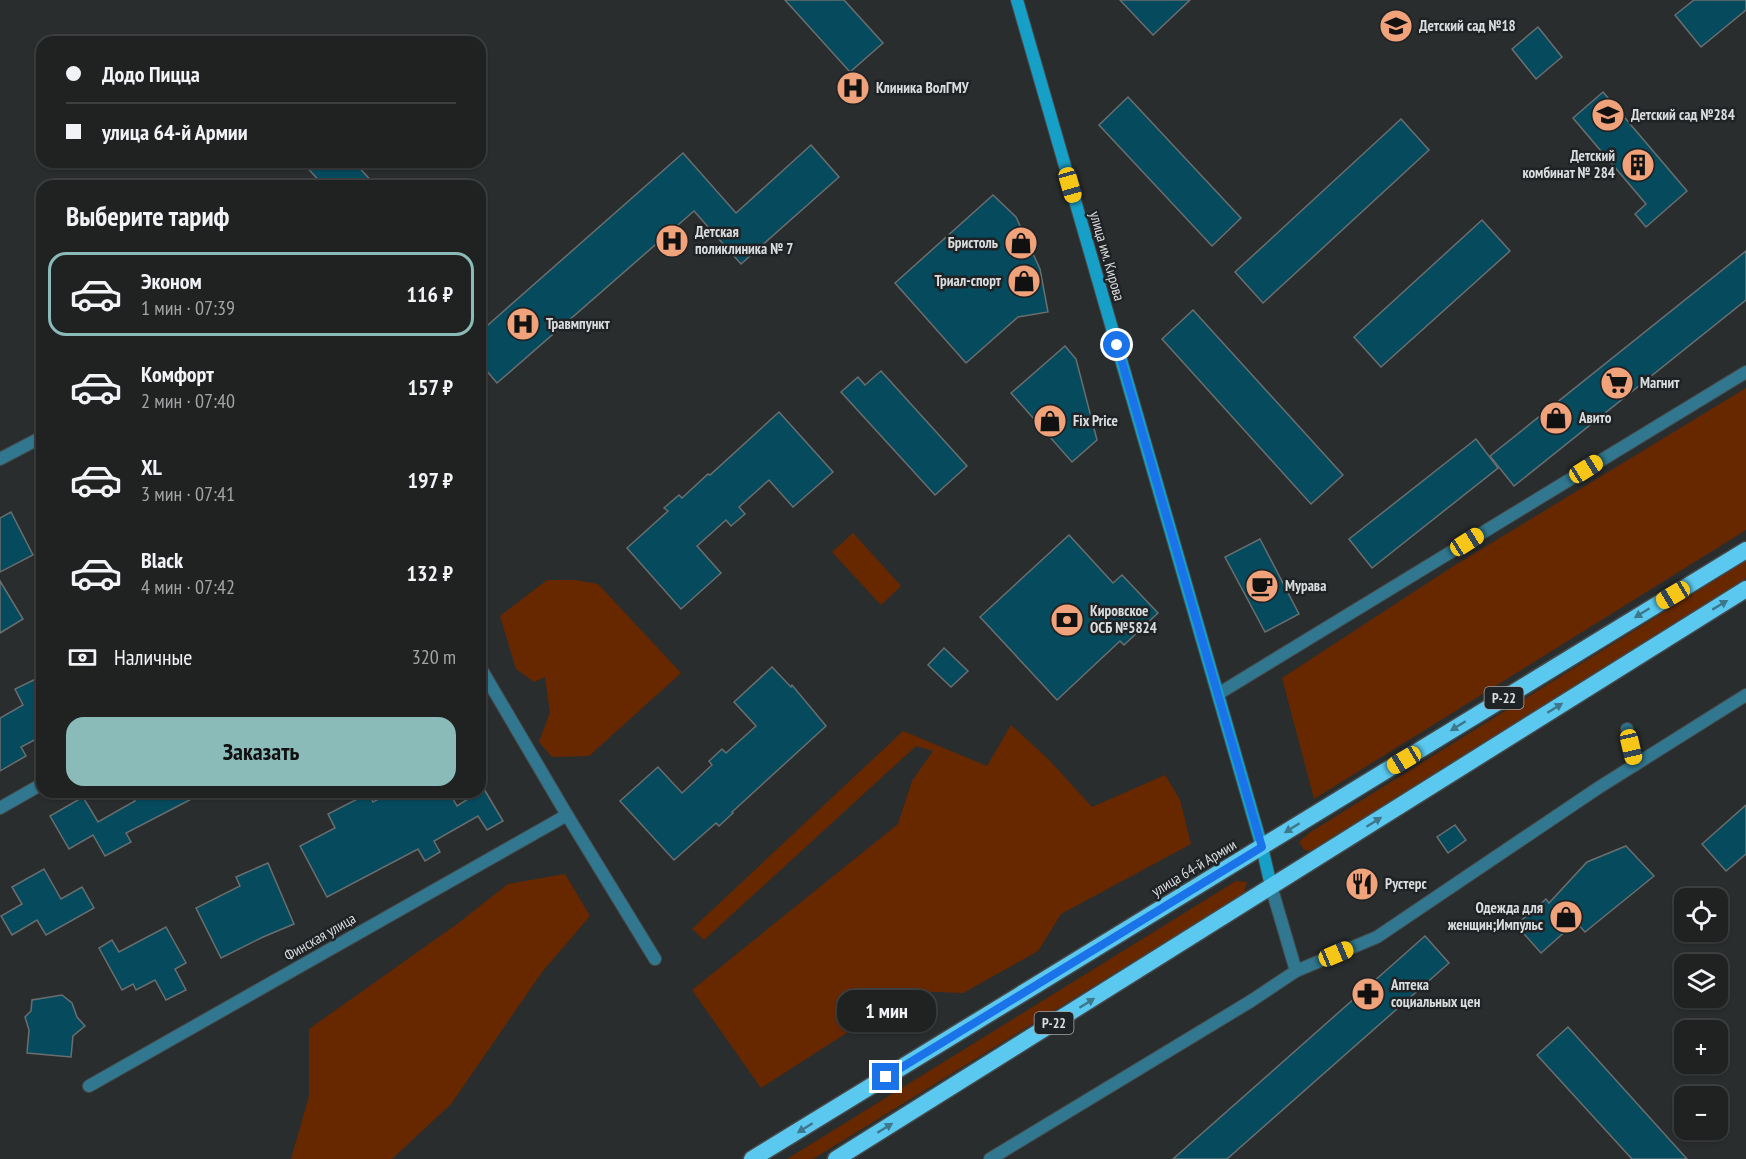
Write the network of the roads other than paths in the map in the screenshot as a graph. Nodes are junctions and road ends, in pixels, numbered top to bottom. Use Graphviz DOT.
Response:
graph roads {
  1 [pos="1017,0"];
  2 [pos="1746,372"];
  3 [pos="36,440"];
  4 [pos="0,459"];
  5 [pos="1746,550"];
  6 [pos="1746,589"];
  7 [pos="486,678"];
  8 [pos="1218,694"];
  9 [pos="1746,695"];
  10 [pos="1627,729"];
  11 [pos="1635,765"];
  12 [pos="36,787"];
  13 [pos="0,808"];
  14 [pos="567,815"];
  15 [pos="1262,847"];
  16 [pos="1271,886"];
  17 [pos="655,959"];
  18 [pos="1296,971"];
  19 [pos="89,1086"];
  20 [pos="752,1159"];
  21 [pos="836,1159"];
  22 [pos="990,1159"];
  1 -- 8 [label="main road, улица им. Кирова"];
  2 -- 8 [label="street"];
  3 -- 4 [label="street"];
  5 -- 15 [label="highway, улица 64-й Армии / Р-22, one-way"];
  16 -- 6 [label="highway, Р-22, one-way"];
  7 -- 14 [label="street"];
  8 -- 15 [label="main road, улица им. Кирова"];
  9 -- 11 [label="street"];
  10 -- 11 [label="street"];
  11 -- 18 [label="street"];
  12 -- 13 [label="street"];
  14 -- 17 [label="street"];
  14 -- 19 [label="street, Финская улица"];
  15 -- 16 [label="main road, улица им. Кирова"];
  15 -- 20 [label="highway, улица 64-й Армии / Р-22, one-way"];
  16 -- 18 [label="street"];
  21 -- 16 [label="highway, Р-22, one-way"];
  18 -- 22 [label="street"];
}
